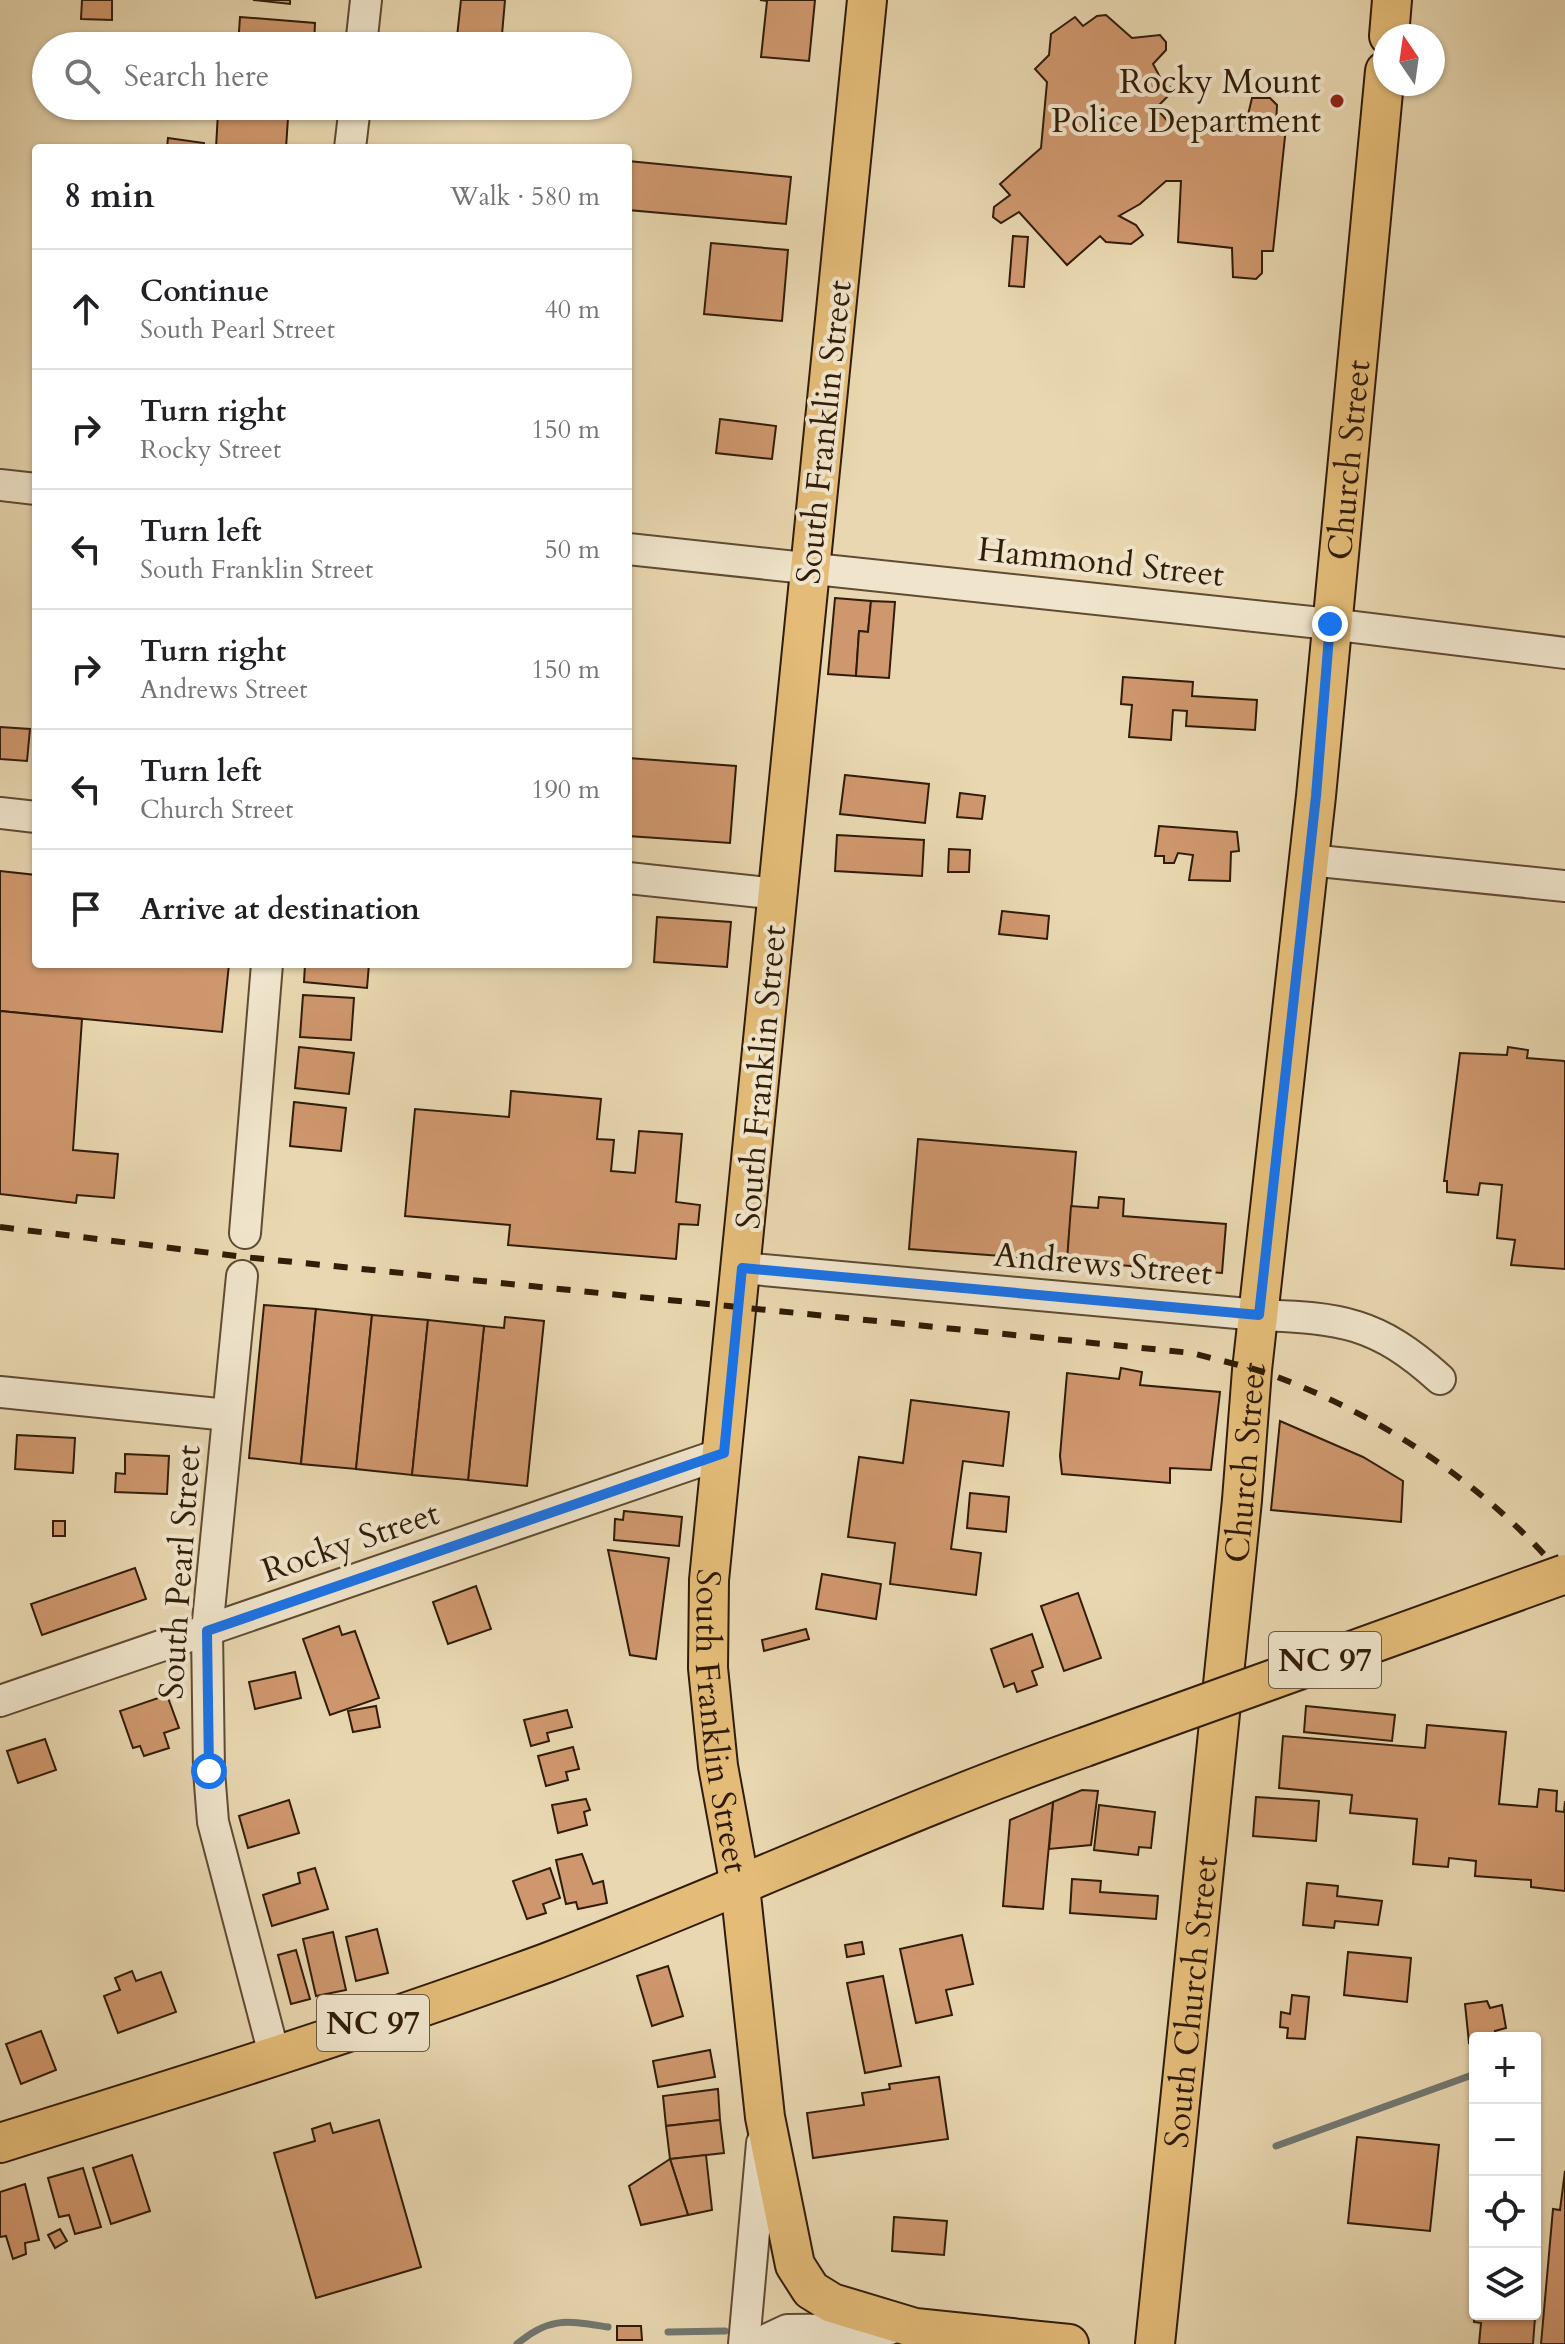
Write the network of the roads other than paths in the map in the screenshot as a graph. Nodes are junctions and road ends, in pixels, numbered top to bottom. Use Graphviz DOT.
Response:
graph roads {
  1 [pos="366,0"];
  2 [pos="867,0"];
  3 [pos="1392,0"];
  4 [pos="1390,24"];
  5 [pos="363,32"];
  6 [pos="1383,96"];
  7 [pos="353,120"];
  8 [pos="350,144"];
  9 [pos="0,485"];
  10 [pos="32,489"];
  11 [pos="632,549"];
  12 [pos="809,568"];
  13 [pos="1330,624"];
  14 [pos="1565,653"];
  15 [pos="0,813"];
  16 [pos="32,817"];
  17 [pos="1309,860"];
  18 [pos="632,878"];
  19 [pos="1565,886"];
  20 [pos="778,894"];
  21 [pos="267,968"];
  22 [pos="245,1233"];
  23 [pos="742,1268"];
  24 [pos="242,1276"];
  25 [pos="1259,1315"];
  26 [pos="1440,1379"];
  27 [pos="0,1392"];
  28 [pos="228,1415"];
  29 [pos="724,1453"];
  30 [pos="1565,1574"];
  31 [pos="207,1631"];
  32 [pos="1225,1660"];
  33 [pos="0,1701"];
  34 [pos="740,1886"];
  35 [pos="275,2058"];
  36 [pos="765,2117"];
  37 [pos="0,2143"];
  38 [pos="915,2328"];
  39 [pos="744,2344"];
  40 [pos="765,2344"];
  41 [pos="1069,2344"];
  42 [pos="1155,2344"];
  1 -- 5 [label="street"];
  2 -- 12 [label="main road, South Franklin Street"];
  3 -- 4 [label="main road"];
  6 -- 13 [label="main road, Church Street"];
  7 -- 8 [label="street"];
  9 -- 10 [label="street"];
  11 -- 12 [label="street, Hammond Street"];
  12 -- 13 [label="street, Hammond Street"];
  12 -- 20 [label="main road, South Franklin Street"];
  13 -- 14 [label="street, Hammond Street"];
  13 -- 17 [label="main road, Church Street"];
  15 -- 16 [label="street"];
  17 -- 19 [label="street"];
  17 -- 25 [label="main road, Church Street"];
  18 -- 20 [label="street"];
  20 -- 23 [label="main road, South Franklin Street"];
  21 -- 22 [label="street"];
  23 -- 25 [label="street, Andrews Street"];
  23 -- 29 [label="main road, South Franklin Street"];
  24 -- 28 [label="street, South Pearl Street"];
  25 -- 26 [label="street, Andrews Street"];
  25 -- 32 [label="main road, Church Street"];
  27 -- 28 [label="street"];
  28 -- 31 [label="street, South Pearl Street"];
  29 -- 31 [label="street, Rocky Street"];
  29 -- 34 [label="main road, South Franklin Street"];
  30 -- 34 [label="main road, NC 97, bridge"];
  31 -- 33 [label="street, Rocky Street"];
  31 -- 35 [label="street, South Pearl Street"];
  32 -- 42 [label="main road, South Church Street"];
  34 -- 35 [label="main road, NC 97"];
  34 -- 36 [label="main road, South Franklin Street"];
  35 -- 37 [label="main road, NC 97"];
  36 -- 38 [label="main road"];
  36 -- 39 [label="street, South Franklin Street"];
  38 -- 40 [label="street"];
  38 -- 41 [label="main road"];
}
